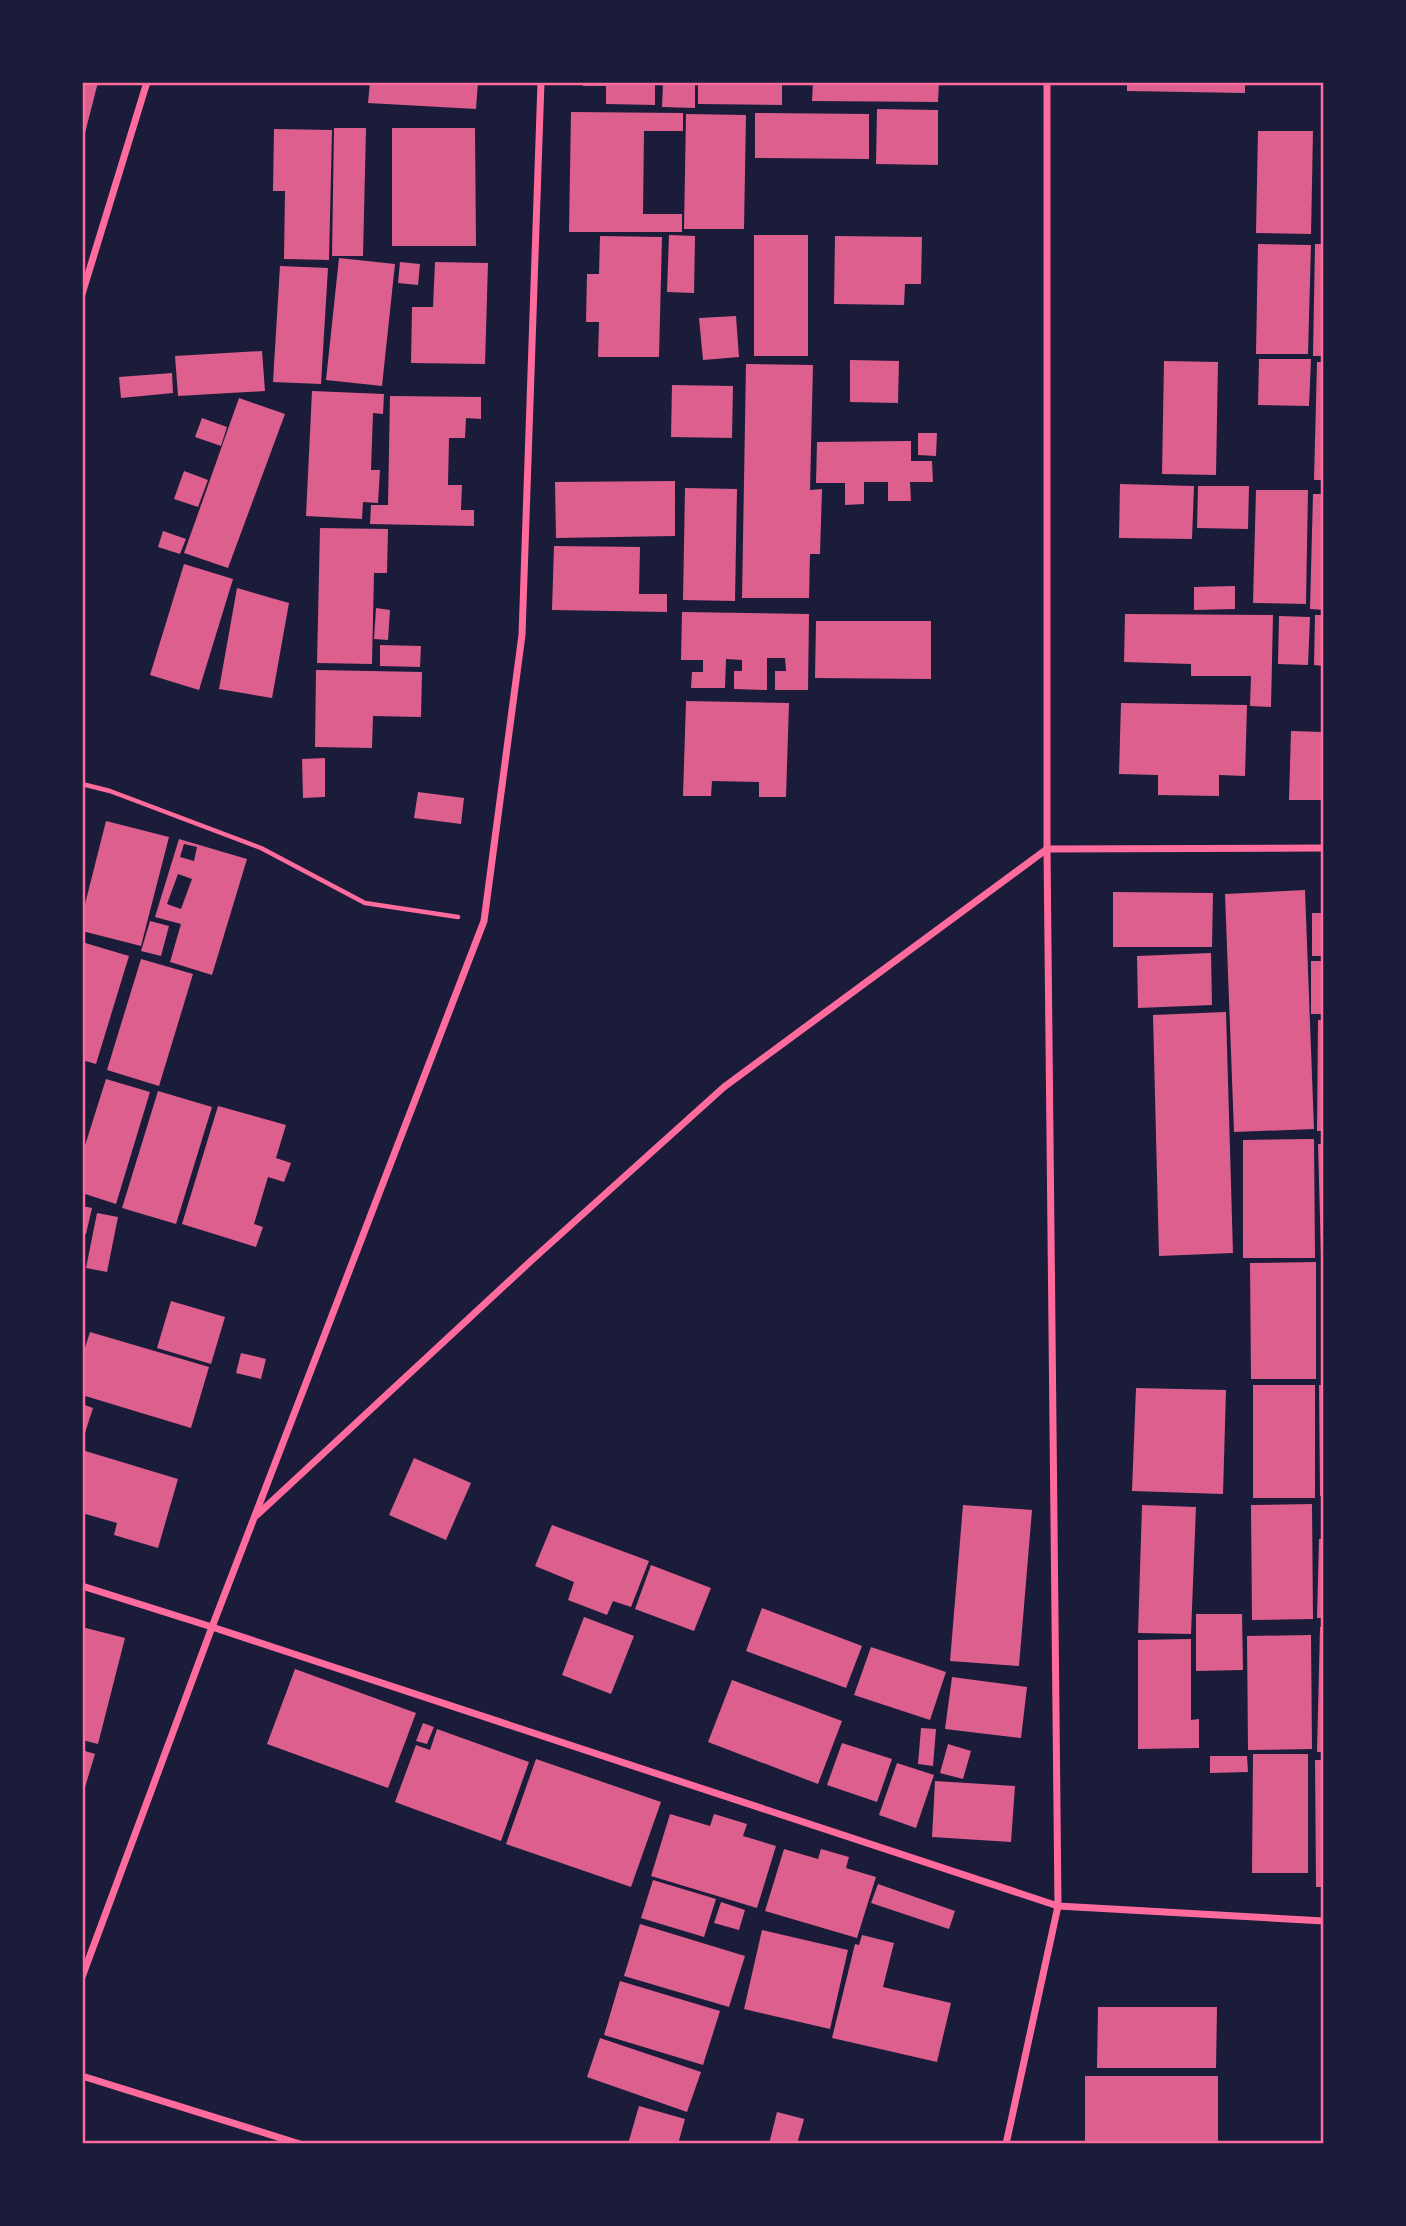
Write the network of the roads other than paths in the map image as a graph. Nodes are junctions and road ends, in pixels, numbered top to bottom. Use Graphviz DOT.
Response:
graph roads {
  1 [pos="146,82"];
  2 [pos="541,82"];
  3 [pos="1047,82"];
  4 [pos="82,293"];
  5 [pos="1324,848"];
  6 [pos="1047,849"];
  7 [pos="255,1518"];
  8 [pos="82,1586"];
  9 [pos="212,1627"];
  10 [pos="1058,1906"];
  11 [pos="1324,1921"];
  12 [pos="82,1977"];
  13 [pos="82,2077"];
  14 [pos="300,2144"];
  15 [pos="1006,2144"];
  1 -- 4 [label="street"];
  2 -- 7 [label="street"];
  3 -- 6 [label="street"];
  5 -- 6 [label="street"];
  6 -- 7 [label="street"];
  6 -- 10 [label="street"];
  7 -- 9 [label="street"];
  8 -- 9 [label="street"];
  9 -- 10 [label="street"];
  9 -- 12 [label="street"];
  10 -- 11 [label="street"];
  10 -- 15 [label="street"];
  13 -- 14 [label="street"];
}
